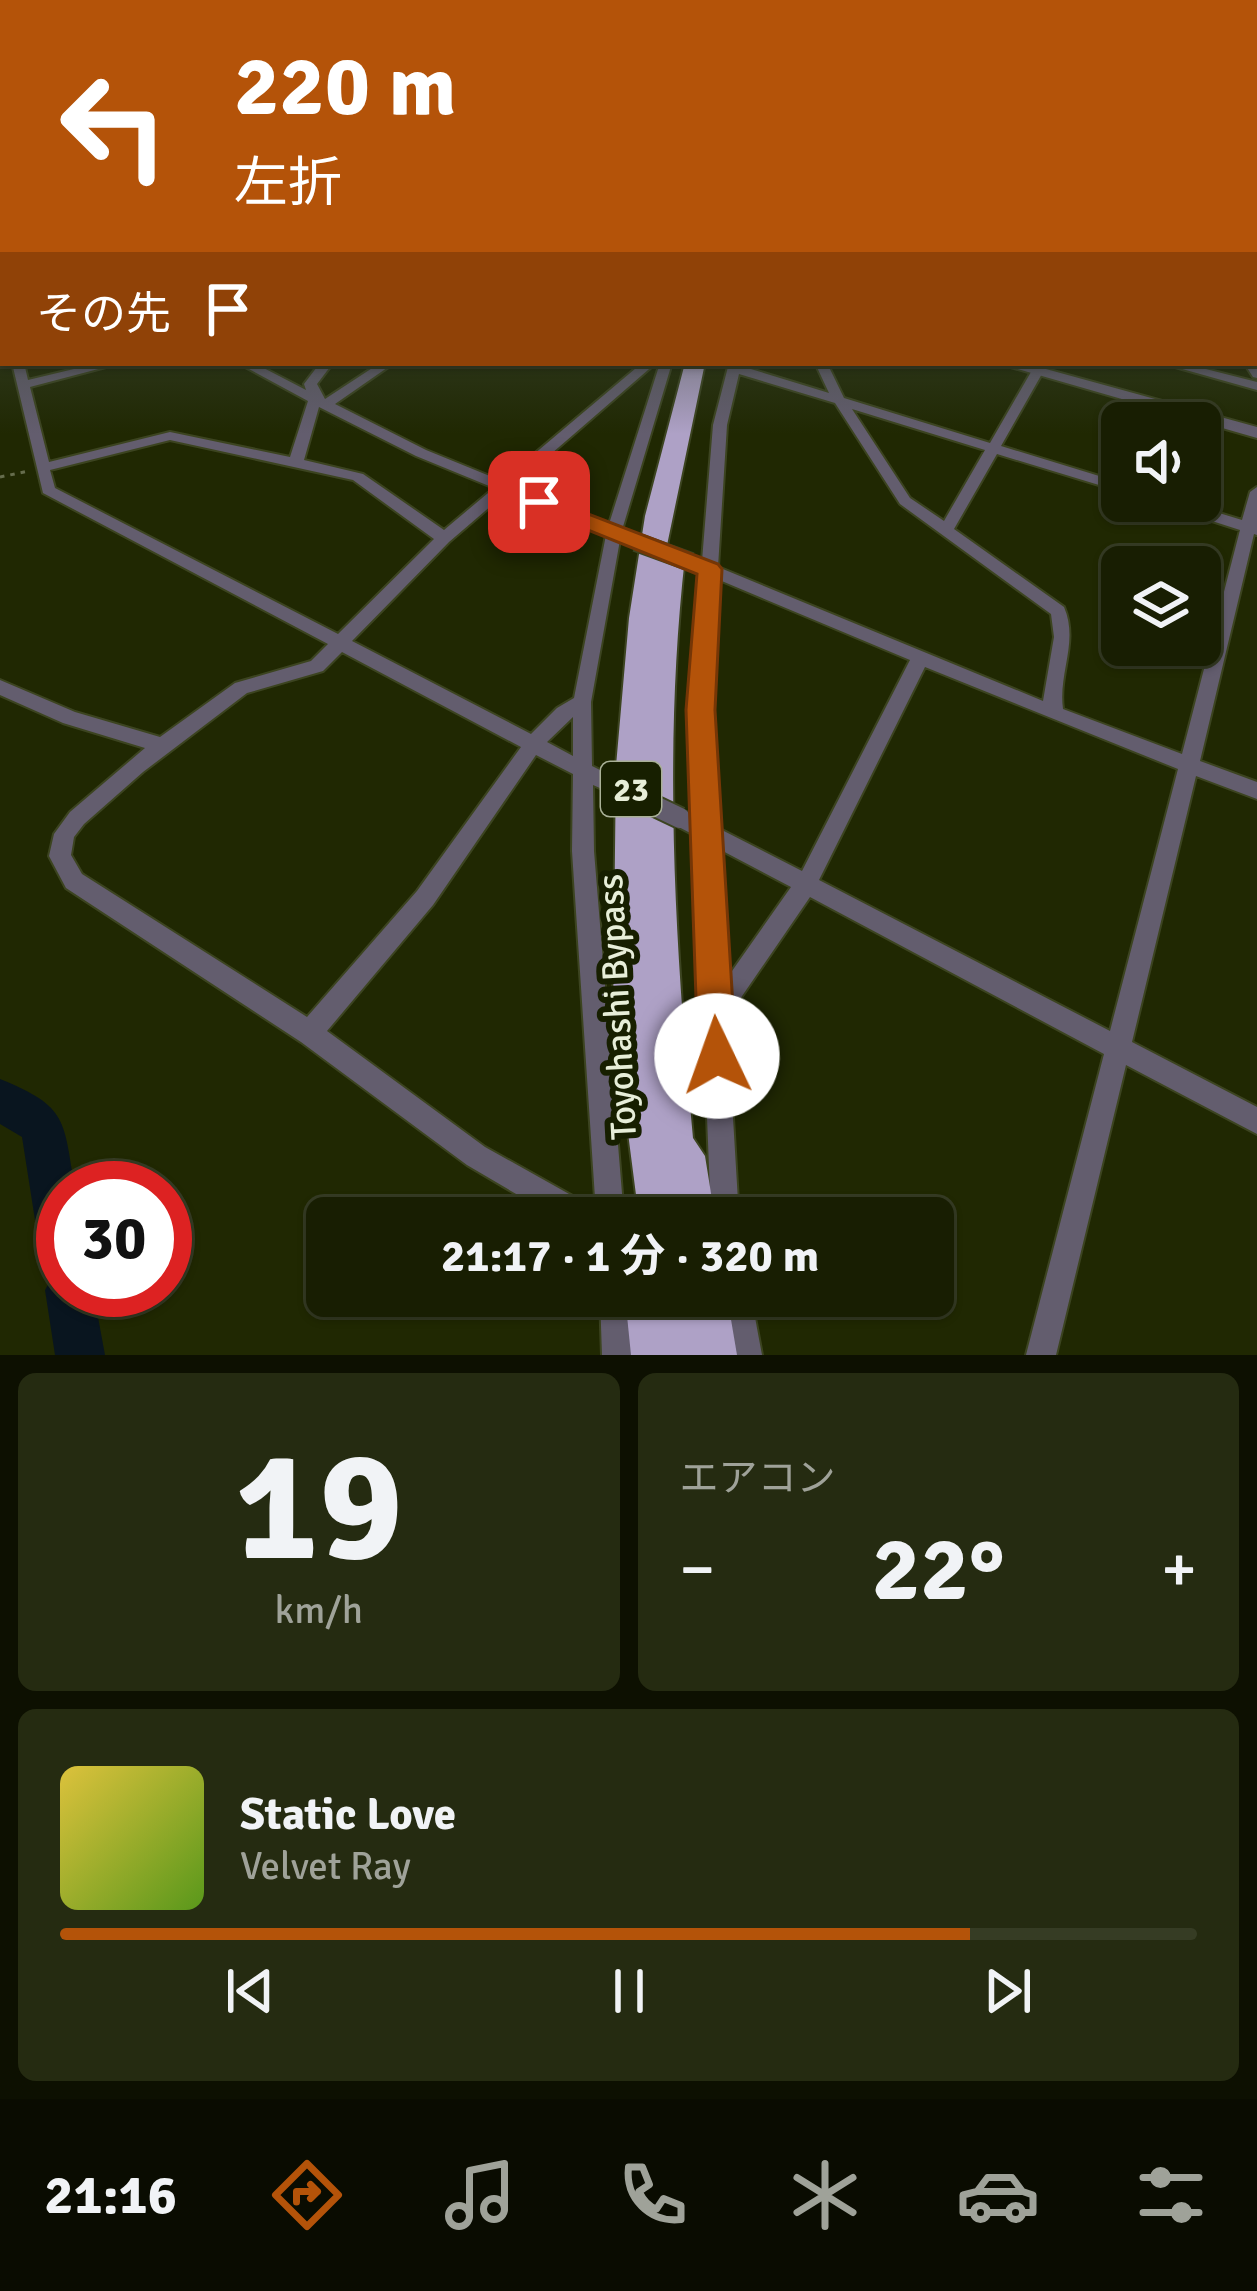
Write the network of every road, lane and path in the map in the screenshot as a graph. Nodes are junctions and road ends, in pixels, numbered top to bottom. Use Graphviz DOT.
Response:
graph roads {
  1 [pos="19,366"];
  2 [pos="103,366"];
  3 [pos="250,366"];
  4 [pos="325,366"];
  5 [pos="382,366"];
  6 [pos="646,366"];
  7 [pos="665,366"];
  8 [pos="694,366"];
  9 [pos="727,366"];
  10 [pos="727,366"];
  11 [pos="730,366"];
  12 [pos="822,366"];
  13 [pos="1179,366"];
  14 [pos="1036,367"];
  15 [pos="22,385"];
  16 [pos="1257,386"];
  17 [pos="838,398"];
  18 [pos="322,399"];
  19 [pos="1257,433"];
  20 [pos="996,448"];
  21 [pos="296,462"];
  22 [pos="42,468"];
  23 [pos="0,477"];
  24 [pos="1101,481"];
  25 [pos="502,488"];
  26 [pos="1257,492"];
  27 [pos="1221,518"];
  28 [pos="1252,528"];
  29 [pos="614,532"];
  30 [pos="946,532"];
  31 [pos="444,538"];
  32 [pos="700,566"];
  33 [pos="343,644"];
  34 [pos="920,659"];
  35 [pos="0,688"];
  36 [pos="582,702"];
  37 [pos="1054,713"];
  38 [pos="163,746"];
  39 [pos="533,747"];
  40 [pos="1186,764"];
  41 [pos="582,771"];
  42 [pos="1257,791"];
  43 [pos="710,837"];
  44 [pos="807,883"];
  45 [pos="662,977"];
  46 [pos="715,1016"];
  47 [pos="633,1017"];
  48 [pos="310,1033"];
  49 [pos="1120,1050"];
  50 [pos="1257,1121"];
  51 [pos="547,1197"];
  52 [pos="608,1197"];
  53 [pos="640,1197"];
  54 [pos="659,1197"];
  55 [pos="676,1197"];
  56 [pos="690,1197"];
  57 [pos="724,1197"];
  58 [pos="615,1317"];
  59 [pos="651,1317"];
  60 [pos="682,1317"];
  61 [pos="706,1317"];
  62 [pos="740,1317"];
  63 [pos="617,1355"];
  64 [pos="656,1355"];
  65 [pos="687,1355"];
  66 [pos="712,1355"];
  67 [pos="747,1355"];
  68 [pos="1041,1355"];
  1 -- 15 [label="street"];
  2 -- 15 [label="street"];
  3 -- 18 [label="street"];
  4 -- 18 [label="street"];
  5 -- 18 [label="street"];
  6 -- 25 [label="street"];
  7 -- 29 [label="street"];
  8 -- 47 [label="highway, Toyohashi Bypass / 23"];
  9 -- 32 [label="street"];
  10 -- 45 [label="highway, Toyohashi Bypass / 23"];
  11 -- 17 [label="street"];
  12 -- 17 [label="street"];
  13 -- 16 [label="street"];
  14 -- 19 [label="street"];
  14 -- 20 [label="street"];
  15 -- 22 [label="street"];
  17 -- 20 [label="street"];
  17 -- 30 [label="street"];
  18 -- 21 [label="street"];
  18 -- 25 [label="street"];
  20 -- 24 [label="street"];
  20 -- 30 [label="street"];
  21 -- 22 [label="street"];
  21 -- 31 [label="street"];
  22 -- 23 [label="path"];
  22 -- 33 [label="street"];
  25 -- 29 [label="street"];
  25 -- 31 [label="street"];
  26 -- 28 [label="street"];
  27 -- 28 [label="street"];
  28 -- 40 [label="street"];
  29 -- 32 [label="street, bridge"];
  29 -- 36 [label="street"];
  30 -- 37 [label="street"];
  31 -- 33 [label="street"];
  32 -- 34 [label="street"];
  32 -- 43 [label="street"];
  33 -- 38 [label="street"];
  33 -- 39 [label="street"];
  34 -- 37 [label="street"];
  34 -- 44 [label="street"];
  35 -- 38 [label="street"];
  36 -- 39 [label="street"];
  36 -- 41 [label="street"];
  37 -- 40 [label="street"];
  38 -- 48 [label="street"];
  39 -- 41 [label="street"];
  39 -- 48 [label="street"];
  40 -- 42 [label="street"];
  40 -- 49 [label="street"];
  41 -- 43 [label="street, bridge"];
  41 -- 52 [label="street"];
  43 -- 44 [label="street"];
  43 -- 46 [label="street"];
  44 -- 46 [label="street"];
  44 -- 49 [label="street"];
  45 -- 55 [label="highway, Toyohashi Bypass / 23"];
  45 -- 56 [label="highway, 23"];
  46 -- 57 [label="street"];
  47 -- 53 [label="highway, 23"];
  47 -- 54 [label="highway, Toyohashi Bypass / 23"];
  48 -- 51 [label="street"];
  49 -- 50 [label="street"];
  49 -- 68 [label="street"];
  58 -- 63 [label="street"];
  59 -- 64 [label="highway"];
  60 -- 65 [label="highway"];
  61 -- 66 [label="highway"];
  62 -- 67 [label="street"];
}
